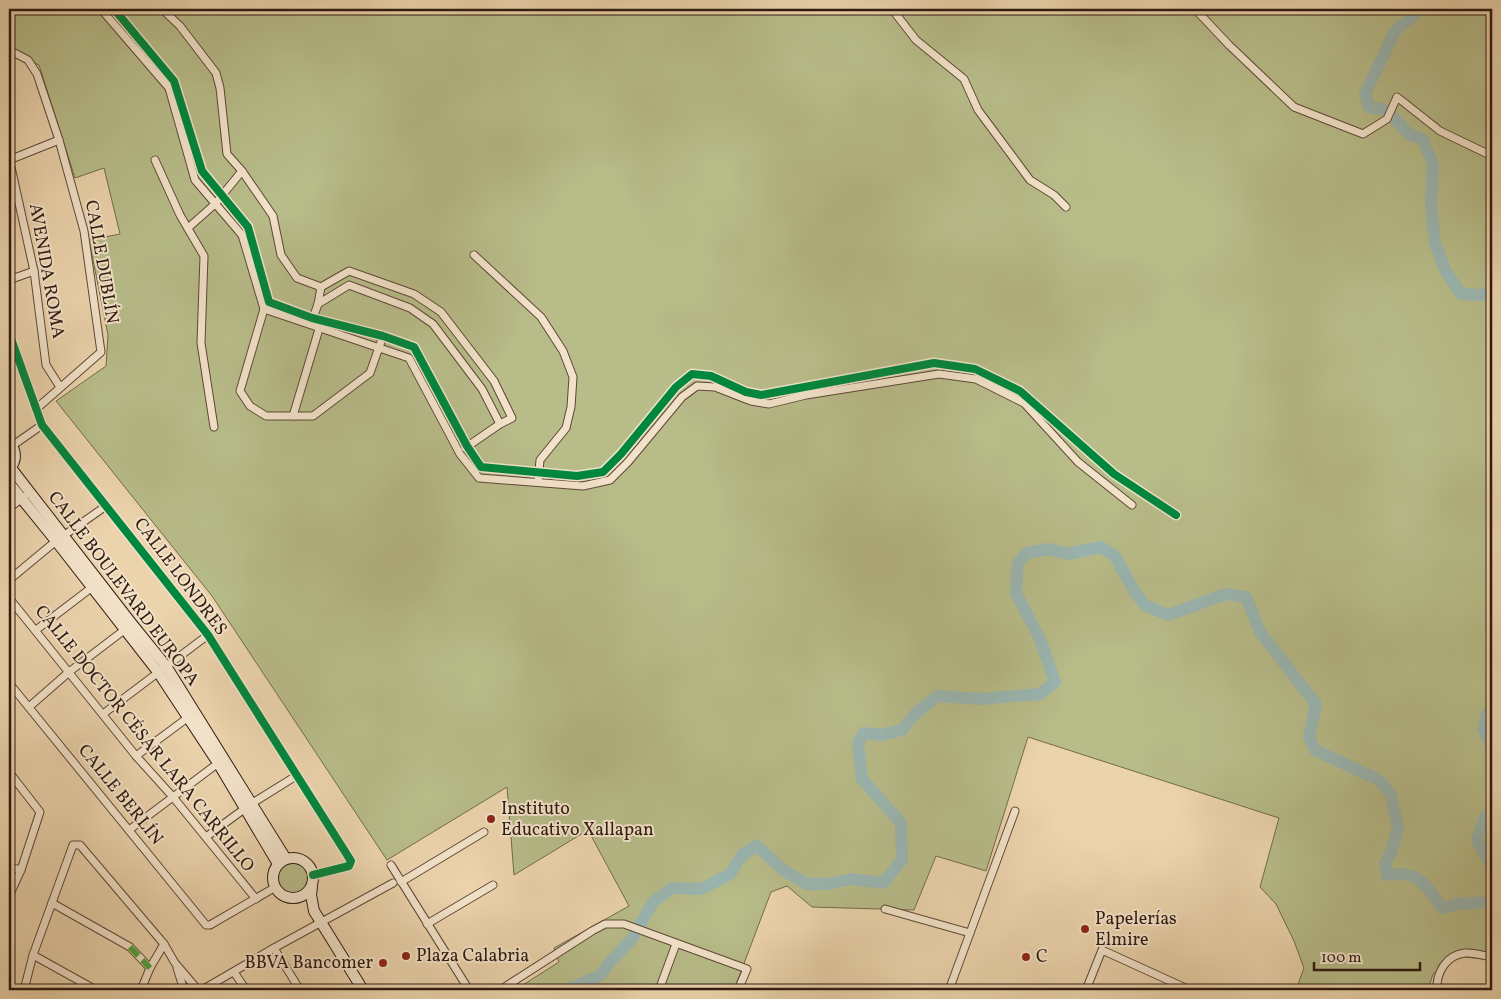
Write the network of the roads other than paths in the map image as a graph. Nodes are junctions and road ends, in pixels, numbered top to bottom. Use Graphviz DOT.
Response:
graph roads {
  1 [pos="101,9"];
  2 [pos="116,9"];
  3 [pos="162,9"];
  4 [pos="892,9"];
  5 [pos="1195,9"];
  6 [pos="108,17"];
  7 [pos="9,50"];
  8 [pos="59,140"];
  9 [pos="1492,156"];
  10 [pos="9,159"];
  11 [pos="155,160"];
  12 [pos="242,172"];
  13 [pos="223,195"];
  14 [pos="215,204"];
  15 [pos="1066,206"];
  16 [pos="188,228"];
  17 [pos="474,255"];
  18 [pos="34,271"];
  19 [pos="9,280"];
  20 [pos="321,287"];
  21 [pos="318,304"];
  22 [pos="264,309"];
  23 [pos="312,318"];
  24 [pos="311,326"];
  25 [pos="319,329"];
  26 [pos="9,333"];
  27 [pos="383,336"];
  28 [pos="11,344"];
  29 [pos="380,348"];
  30 [pos="60,387"];
  31 [pos="36,409"];
  32 [pos="294,416"];
  33 [pos="500,424"];
  34 [pos="42,425"];
  35 [pos="214,427"];
  36 [pos="10,444"];
  37 [pos="467,446"];
  38 [pos="460,454"];
  39 [pos="10,468"];
  40 [pos="539,472"];
  41 [pos="538,482"];
  42 [pos="9,483"];
  43 [pos="26,495"];
  44 [pos="1132,505"];
  45 [pos="106,506"];
  46 [pos="9,508"];
  47 [pos="1176,515"];
  48 [pos="60,538"];
  49 [pos="9,580"];
  50 [pos="95,584"];
  51 [pos="9,598"];
  52 [pos="129,627"];
  53 [pos="36,630"];
  54 [pos="208,635"];
  55 [pos="162,669"];
  56 [pos="69,672"];
  57 [pos="9,683"];
  58 [pos="29,708"];
  59 [pos="103,714"];
  60 [pos="192,715"];
  61 [pos="136,756"];
  62 [pos="221,761"];
  63 [pos="9,772"];
  64 [pos="296,776"];
  65 [pos="173,797"];
  66 [pos="247,806"];
  67 [pos="1014,811"];
  68 [pos="129,830"];
  69 [pos="484,832"];
  70 [pos="206,837"];
  71 [pos="282,861"];
  72 [pos="391,865"];
  73 [pos="9,867"];
  74 [pos="21,870"];
  75 [pos="313,875"];
  76 [pos="401,882"];
  77 [pos="393,883"];
  78 [pos="493,885"];
  79 [pos="312,887"];
  80 [pos="274,888"];
  81 [pos="9,896"];
  82 [pos="297,898"];
  83 [pos="256,899"];
  84 [pos="52,903"];
  85 [pos="885,909"];
  86 [pos="314,911"];
  87 [pos="322,923"];
  88 [pos="427,924"];
  89 [pos="970,933"];
  90 [pos="164,944"];
  91 [pos="676,944"];
  92 [pos="274,948"];
  93 [pos="33,956"];
  94 [pos="1492,957"];
  95 [pos="175,963"];
  96 [pos="150,968"];
  97 [pos="234,972"];
  98 [pos="949,989"];
  99 [pos="24,990"];
  100 [pos="96,990"];
  101 [pos="140,990"];
  102 [pos="184,990"];
  103 [pos="198,990"];
  104 [pos="202,990"];
  105 [pos="246,990"];
  106 [pos="300,990"];
  107 [pos="363,990"];
  108 [pos="469,990"];
  109 [pos="500,990"];
  110 [pos="659,990"];
  111 [pos="738,990"];
  112 [pos="957,990"];
  113 [pos="1086,990"];
  114 [pos="1190,990"];
  115 [pos="1437,990"];
  1 -- 6 [label="street"];
  2 -- 6 [label="street"];
  2 -- 13 [label="street"];
  3 -- 12 [label="street"];
  4 -- 15 [label="street"];
  5 -- 9 [label="street"];
  6 -- 14 [label="street"];
  7 -- 8 [label="street, CALLE DUBLÍN"];
  8 -- 10 [label="street"];
  8 -- 30 [label="street, CALLE DUBLÍN"];
  10 -- 18 [label="street, AVENIDA ROMA"];
  11 -- 16 [label="street"];
  12 -- 13 [label="street"];
  12 -- 20 [label="street"];
  13 -- 14 [label="street"];
  13 -- 23 [label="street"];
  14 -- 16 [label="street"];
  14 -- 22 [label="street"];
  16 -- 35 [label="street"];
  17 -- 40 [label="street"];
  18 -- 19 [label="street"];
  18 -- 30 [label="street, AVENIDA ROMA"];
  20 -- 21 [label="street"];
  20 -- 33 [label="street"];
  21 -- 23 [label="street"];
  21 -- 33 [label="street"];
  22 -- 24 [label="street"];
  22 -- 32 [label="street"];
  23 -- 24 [label="street"];
  23 -- 27 [label="street"];
  24 -- 25 [label="street"];
  25 -- 29 [label="street"];
  25 -- 32 [label="street"];
  26 -- 28 [label="street, CALLE LONDRES"];
  27 -- 29 [label="street"];
  27 -- 37 [label="street"];
  28 -- 31 [label="street, CALLE LONDRES"];
  29 -- 32 [label="street"];
  29 -- 38 [label="street"];
  30 -- 31 [label="street, CALLE DUBLÍN"];
  31 -- 34 [label="street, CALLE LONDRES"];
  33 -- 37 [label="street"];
  34 -- 36 [label="street"];
  34 -- 45 [label="street, CALLE LONDRES"];
  36 -- 39 [label="main road"];
  37 -- 38 [label="street"];
  37 -- 40 [label="street"];
  38 -- 41 [label="street"];
  39 -- 43 [label="main road, CALLE BOULEVARD EUROPA"];
  40 -- 41 [label="street"];
  40 -- 47 [label="street"];
  41 -- 44 [label="street"];
  42 -- 43 [label="main road, CALLE BOULEVARD EUROPA"];
  43 -- 46 [label="street"];
  43 -- 48 [label="main road, CALLE BOULEVARD EUROPA"];
  45 -- 48 [label="street"];
  45 -- 54 [label="street, CALLE LONDRES"];
  48 -- 49 [label="street"];
  48 -- 50 [label="main road, CALLE BOULEVARD EUROPA"];
  50 -- 52 [label="main road, CALLE BOULEVARD EUROPA"];
  50 -- 53 [label="street"];
  51 -- 53 [label="street, CALLE DOCTOR CÉSAR LARA CARRILLO"];
  52 -- 55 [label="main road, CALLE BOULEVARD EUROPA"];
  52 -- 56 [label="street"];
  53 -- 56 [label="street, CALLE DOCTOR CÉSAR LARA CARRILLO"];
  54 -- 55 [label="street"];
  54 -- 64 [label="street, CALLE LONDRES"];
  55 -- 59 [label="street"];
  55 -- 60 [label="main road, CALLE BOULEVARD EUROPA"];
  56 -- 58 [label="street"];
  56 -- 59 [label="street, CALLE DOCTOR CÉSAR LARA CARRILLO"];
  57 -- 58 [label="street, CALLE BERLÍN"];
  58 -- 68 [label="street, CALLE BERLÍN"];
  59 -- 61 [label="street, CALLE DOCTOR CÉSAR LARA CARRILLO"];
  60 -- 61 [label="street"];
  60 -- 62 [label="main road, CALLE BOULEVARD EUROPA"];
  61 -- 65 [label="street, CALLE DOCTOR CÉSAR LARA CARRILLO"];
  62 -- 65 [label="street"];
  62 -- 66 [label="main road, CALLE BOULEVARD EUROPA"];
  63 -- 74 [label="street"];
  64 -- 66 [label="street"];
  64 -- 75 [label="street, CALLE LONDRES"];
  65 -- 68 [label="street"];
  65 -- 70 [label="street, CALLE DOCTOR CÉSAR LARA CARRILLO"];
  66 -- 70 [label="street"];
  66 -- 71 [label="main road, CALLE BOULEVARD EUROPA"];
  67 -- 89 [label="street"];
  68 -- 83 [label="street, CALLE BERLÍN"];
  69 -- 76 [label="street"];
  70 -- 83 [label="street, CALLE DOCTOR CÉSAR LARA CARRILLO"];
  71 -- 75 [label="main road"];
  71 -- 80 [label="main road"];
  72 -- 76 [label="street"];
  73 -- 74 [label="street"];
  74 -- 81 [label="street"];
  75 -- 79 [label="main road"];
  76 -- 88 [label="street"];
  77 -- 87 [label="street"];
  78 -- 88 [label="street"];
  79 -- 82 [label="main road"];
  79 -- 86 [label="main road"];
  80 -- 82 [label="main road"];
  80 -- 83 [label="street"];
  82 -- 86 [label="main road"];
  84 -- 90 [label="street"];
  84 -- 93 [label="street"];
  84 -- 96 [label="street"];
  85 -- 89 [label="street"];
  86 -- 87 [label="main road"];
  87 -- 92 [label="street"];
  87 -- 107 [label="main road"];
  88 -- 108 [label="street"];
  89 -- 98 [label="street"];
  90 -- 95 [label="street"];
  90 -- 96 [label="street"];
  91 -- 109 [label="street"];
  91 -- 110 [label="street"];
  91 -- 111 [label="street"];
  92 -- 97 [label="street"];
  92 -- 106 [label="street"];
  93 -- 99 [label="street"];
  93 -- 100 [label="street"];
  94 -- 115 [label="street"];
  95 -- 102 [label="street"];
  95 -- 103 [label="street"];
  96 -- 101 [label="street"];
  97 -- 104 [label="street"];
  97 -- 105 [label="street"];
  98 -- 112 [label="street"];
  113 -- 114 [label="street"];
}
